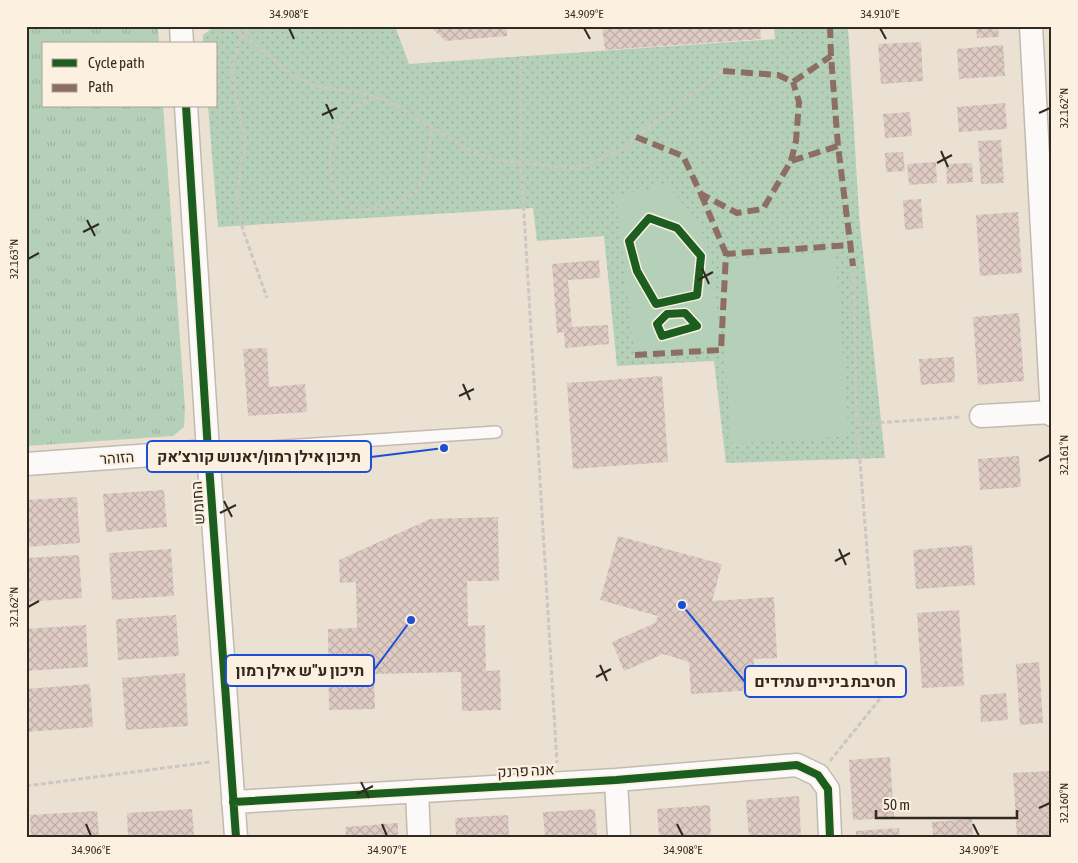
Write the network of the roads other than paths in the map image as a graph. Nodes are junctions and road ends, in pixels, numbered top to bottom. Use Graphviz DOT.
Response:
graph roads {
  1 [pos="181,26"];
  2 [pos="1031,26"];
  3 [pos="182,42"];
  4 [pos="186,108"];
  5 [pos="1052,413"];
  6 [pos="981,416"];
  7 [pos="496,432"];
  8 [pos="208,451"];
  9 [pos="26,464"];
  10 [pos="616,780"];
  11 [pos="417,791"];
  12 [pos="233,802"];
  13 [pos="236,837"];
  14 [pos="419,837"];
  15 [pos="619,837"];
  16 [pos="830,837"];
  1 -- 3 [label="street"];
  2 -- 5 [label="street"];
  4 -- 8 [label="street, החומש"];
  5 -- 6 [label="street"];
  7 -- 8 [label="lane"];
  8 -- 9 [label="street, הזוהר"];
  8 -- 12 [label="street, החומש"];
  10 -- 11 [label="street, אנה פרנק"];
  10 -- 15 [label="street"];
  10 -- 16 [label="street, אנה פרנק"];
  11 -- 12 [label="street, אנה פרנק"];
  11 -- 14 [label="street"];
  12 -- 13 [label="street, החומש"];
}
